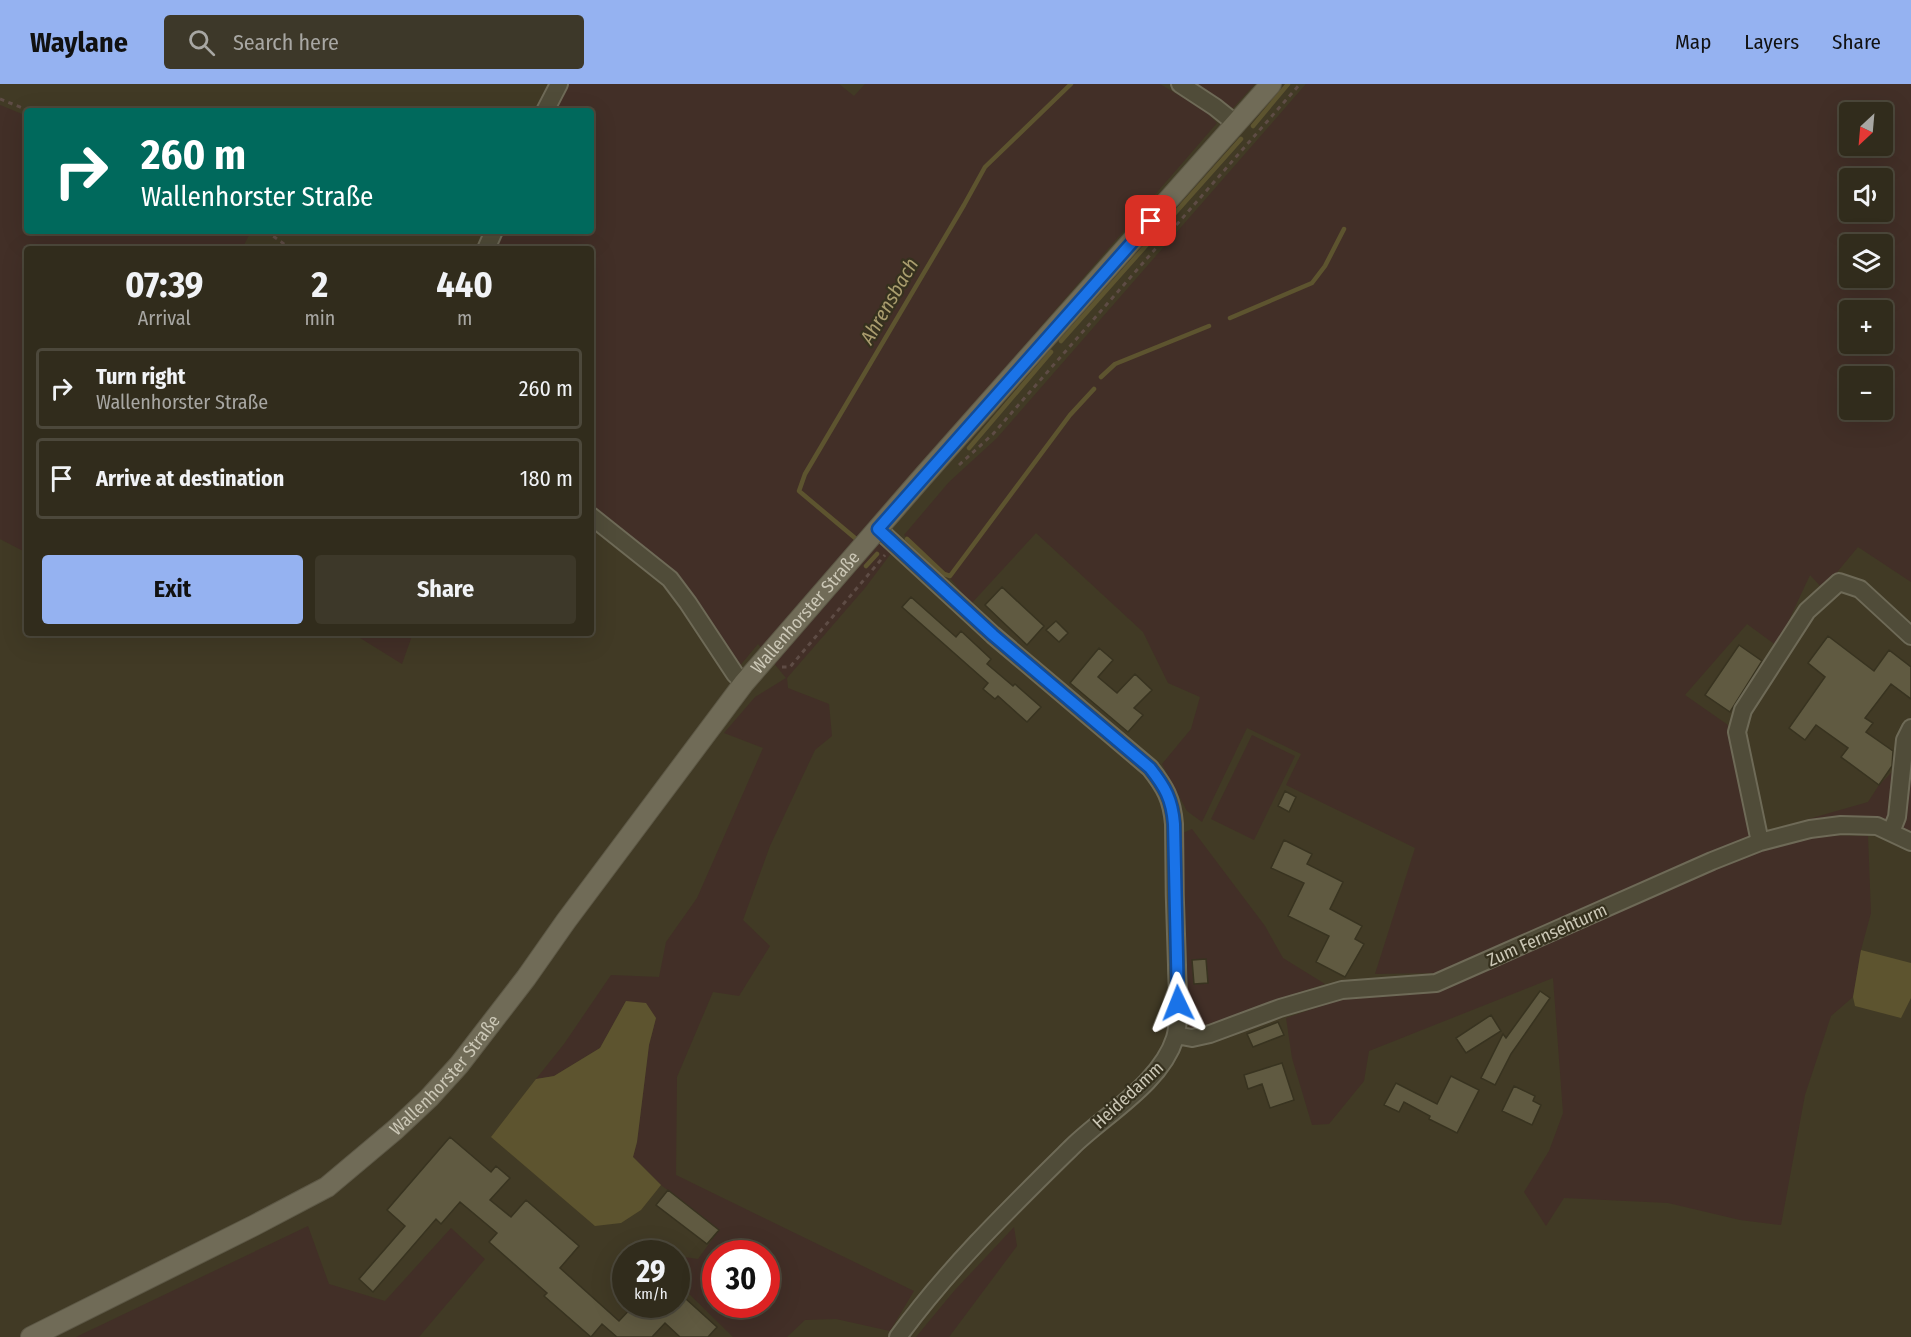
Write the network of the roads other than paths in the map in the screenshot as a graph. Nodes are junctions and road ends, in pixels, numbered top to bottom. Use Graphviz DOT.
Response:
graph roads {
  1 [pos="559,84"];
  2 [pos="1180,84"];
  3 [pos="1271,84"];
  4 [pos="547,108"];
  5 [pos="1235,123"];
  6 [pos="594,518"];
  7 [pos="878,529"];
  8 [pos="1911,636"];
  9 [pos="744,683"];
  10 [pos="1911,728"];
  11 [pos="1892,832"];
  12 [pos="1760,842"];
  13 [pos="1911,842"];
  14 [pos="1176,1035"];
  15 [pos="31,1337"];
  16 [pos="898,1337"];
  1 -- 4 [label="street"];
  2 -- 5 [label="street"];
  3 -- 5 [label="main road, Wallenhorster Straße"];
  5 -- 7 [label="main road, Wallenhorster Straße"];
  6 -- 9 [label="street, Wallenhorster Straße"];
  7 -- 9 [label="main road, Wallenhorster Straße"];
  7 -- 14 [label="street, Heidedamm"];
  8 -- 12 [label="street"];
  9 -- 15 [label="main road, Wallenhorster Straße"];
  10 -- 11 [label="street"];
  11 -- 12 [label="street, Zum Fernsehturm"];
  11 -- 13 [label="street, Zum Fernsehturm"];
  12 -- 14 [label="street, Zum Fernsehturm"];
  14 -- 16 [label="street, Heidedamm"];
}
